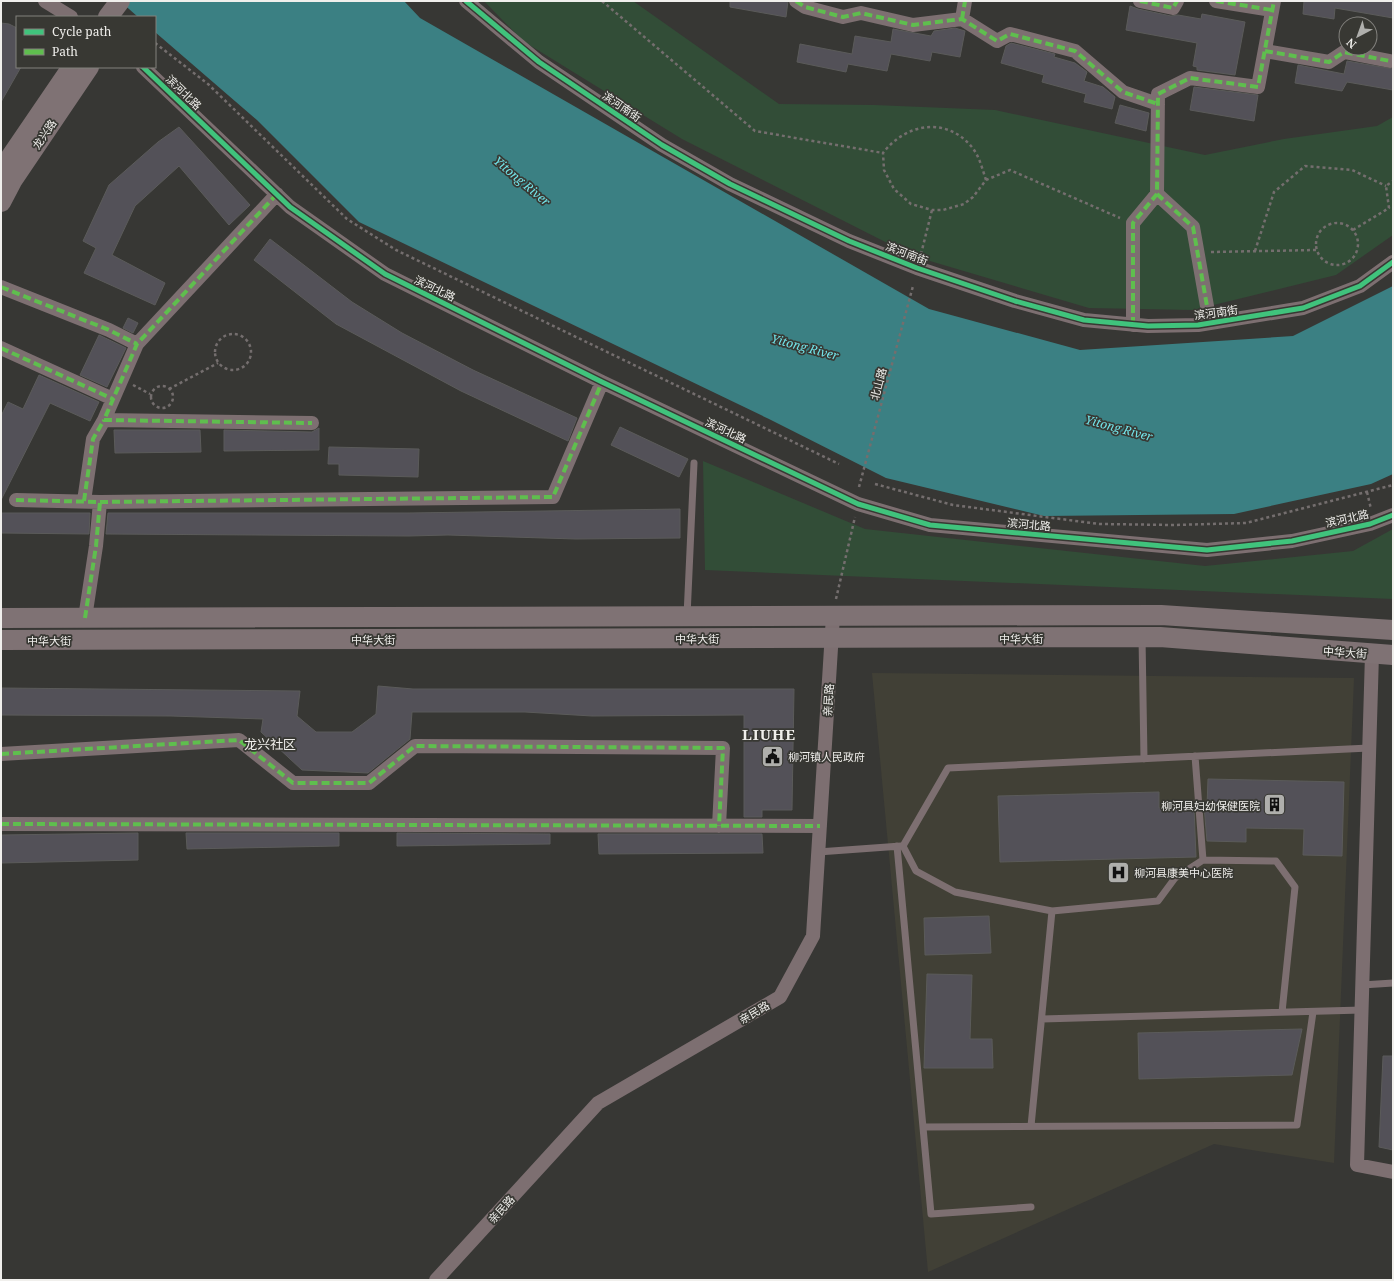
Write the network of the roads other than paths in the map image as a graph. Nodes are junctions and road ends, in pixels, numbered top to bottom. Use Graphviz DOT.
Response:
graph roads {
  1 [pos="45,1"];
  2 [pos="466,1"];
  3 [pos="796,1"];
  4 [pos="965,1"];
  5 [pos="1140,1"];
  6 [pos="1176,1"];
  7 [pos="1216,1"];
  8 [pos="128,5"];
  9 [pos="1273,6"];
  10 [pos="68,16"];
  11 [pos="110,16"];
  12 [pos="962,19"];
  13 [pos="1264,51"];
  14 [pos="1390,60"];
  15 [pos="71,68"];
  16 [pos="88,68"];
  17 [pos="144,68"];
  18 [pos="1158,104"];
  19 [pos="1,171"];
  20 [pos="277,194"];
  21 [pos="1157,194"];
  22 [pos="1,202"];
  23 [pos="1393,262"];
  24 [pos="1,287"];
  25 [pos="1133,324"];
  26 [pos="1210,324"];
  27 [pos="137,344"];
  28 [pos="1,348"];
  29 [pos="602,382"];
  30 [pos="113,399"];
  31 [pos="104,420"];
  32 [pos="312,423"];
  33 [pos="694,462"];
  34 [pos="16,500"];
  35 [pos="84,501"];
  36 [pos="100,502"];
  37 [pos="1393,515"];
  38 [pos="688,616"];
  39 [pos="833,616"];
  40 [pos="1,618"];
  41 [pos="85,618"];
  42 [pos="1393,630"];
  43 [pos="1142,637"];
  44 [pos="831,638"];
  45 [pos="1,640"];
  46 [pos="1372,654"];
  47 [pos="1393,655"];
  48 [pos="1369,748"];
  49 [pos="1,754"];
  50 [pos="1195,756"];
  51 [pos="1144,758"];
  52 [pos="1,824"];
  53 [pos="719,826"];
  54 [pos="820,826"];
  55 [pos="900,846"];
  56 [pos="818,852"];
  57 [pos="1203,860"];
  58 [pos="1052,911"];
  59 [pos="1393,983"];
  60 [pos="1362,985"];
  61 [pos="1362,1010"];
  62 [pos="1282,1012"];
  63 [pos="1313,1012"];
  64 [pos="1042,1019"];
  65 [pos="1031,1126"];
  66 [pos="923,1127"];
  67 [pos="1393,1172"];
  68 [pos="1031,1207"];
  69 [pos="436,1280"];
  1 -- 10 [label="street"];
  2 -- 25 [label="street, 滨河南街"];
  3 -- 12 [label="street"];
  4 -- 12 [label="street"];
  5 -- 6 [label="street"];
  7 -- 9 [label="street"];
  8 -- 11 [label="main road"];
  9 -- 13 [label="street"];
  12 -- 18 [label="street"];
  13 -- 14 [label="street"];
  13 -- 18 [label="street"];
  15 -- 19 [label="main road, 龙兴路"];
  16 -- 22 [label="main road, 龙兴路"];
  17 -- 20 [label="street, 滨河北路"];
  18 -- 21 [label="street"];
  20 -- 27 [label="street"];
  20 -- 29 [label="street, 滨河北路"];
  21 -- 25 [label="street"];
  21 -- 26 [label="street"];
  23 -- 26 [label="street, 滨河南街"];
  24 -- 27 [label="street"];
  25 -- 26 [label="street, 滨河南街"];
  27 -- 30 [label="street"];
  28 -- 30 [label="street"];
  29 -- 36 [label="street"];
  29 -- 37 [label="street, 滨河北路"];
  30 -- 31 [label="street"];
  31 -- 32 [label="street"];
  31 -- 35 [label="street"];
  33 -- 38 [label="lane"];
  34 -- 35 [label="street"];
  35 -- 36 [label="street"];
  36 -- 41 [label="street"];
  38 -- 39 [label="main road, 中华大街"];
  38 -- 41 [label="main road, 中华大街"];
  39 -- 42 [label="main road, 中华大街"];
  39 -- 44 [label="street, 亲民路"];
  40 -- 41 [label="main road, 中华大街"];
  43 -- 44 [label="main road, 中华大街"];
  43 -- 46 [label="main road, 中华大街"];
  43 -- 51 [label="lane"];
  44 -- 45 [label="main road, 中华大街"];
  44 -- 54 [label="street, 亲民路"];
  46 -- 47 [label="main road, 中华大街"];
  46 -- 48 [label="street"];
  48 -- 50 [label="lane"];
  48 -- 60 [label="street"];
  49 -- 53 [label="street"];
  50 -- 51 [label="lane"];
  50 -- 57 [label="lane"];
  51 -- 55 [label="lane"];
  52 -- 53 [label="street"];
  53 -- 54 [label="street"];
  54 -- 56 [label="street, 亲民路"];
  55 -- 56 [label="lane"];
  55 -- 58 [label="lane"];
  55 -- 66 [label="lane"];
  56 -- 69 [label="street, 亲民路"];
  57 -- 58 [label="lane"];
  57 -- 62 [label="lane"];
  58 -- 64 [label="lane"];
  59 -- 60 [label="lane"];
  60 -- 61 [label="street"];
  61 -- 63 [label="lane"];
  61 -- 67 [label="street"];
  62 -- 63 [label="lane"];
  62 -- 64 [label="lane"];
  63 -- 65 [label="lane"];
  64 -- 65 [label="lane"];
  65 -- 66 [label="lane"];
  66 -- 68 [label="lane"];
}
